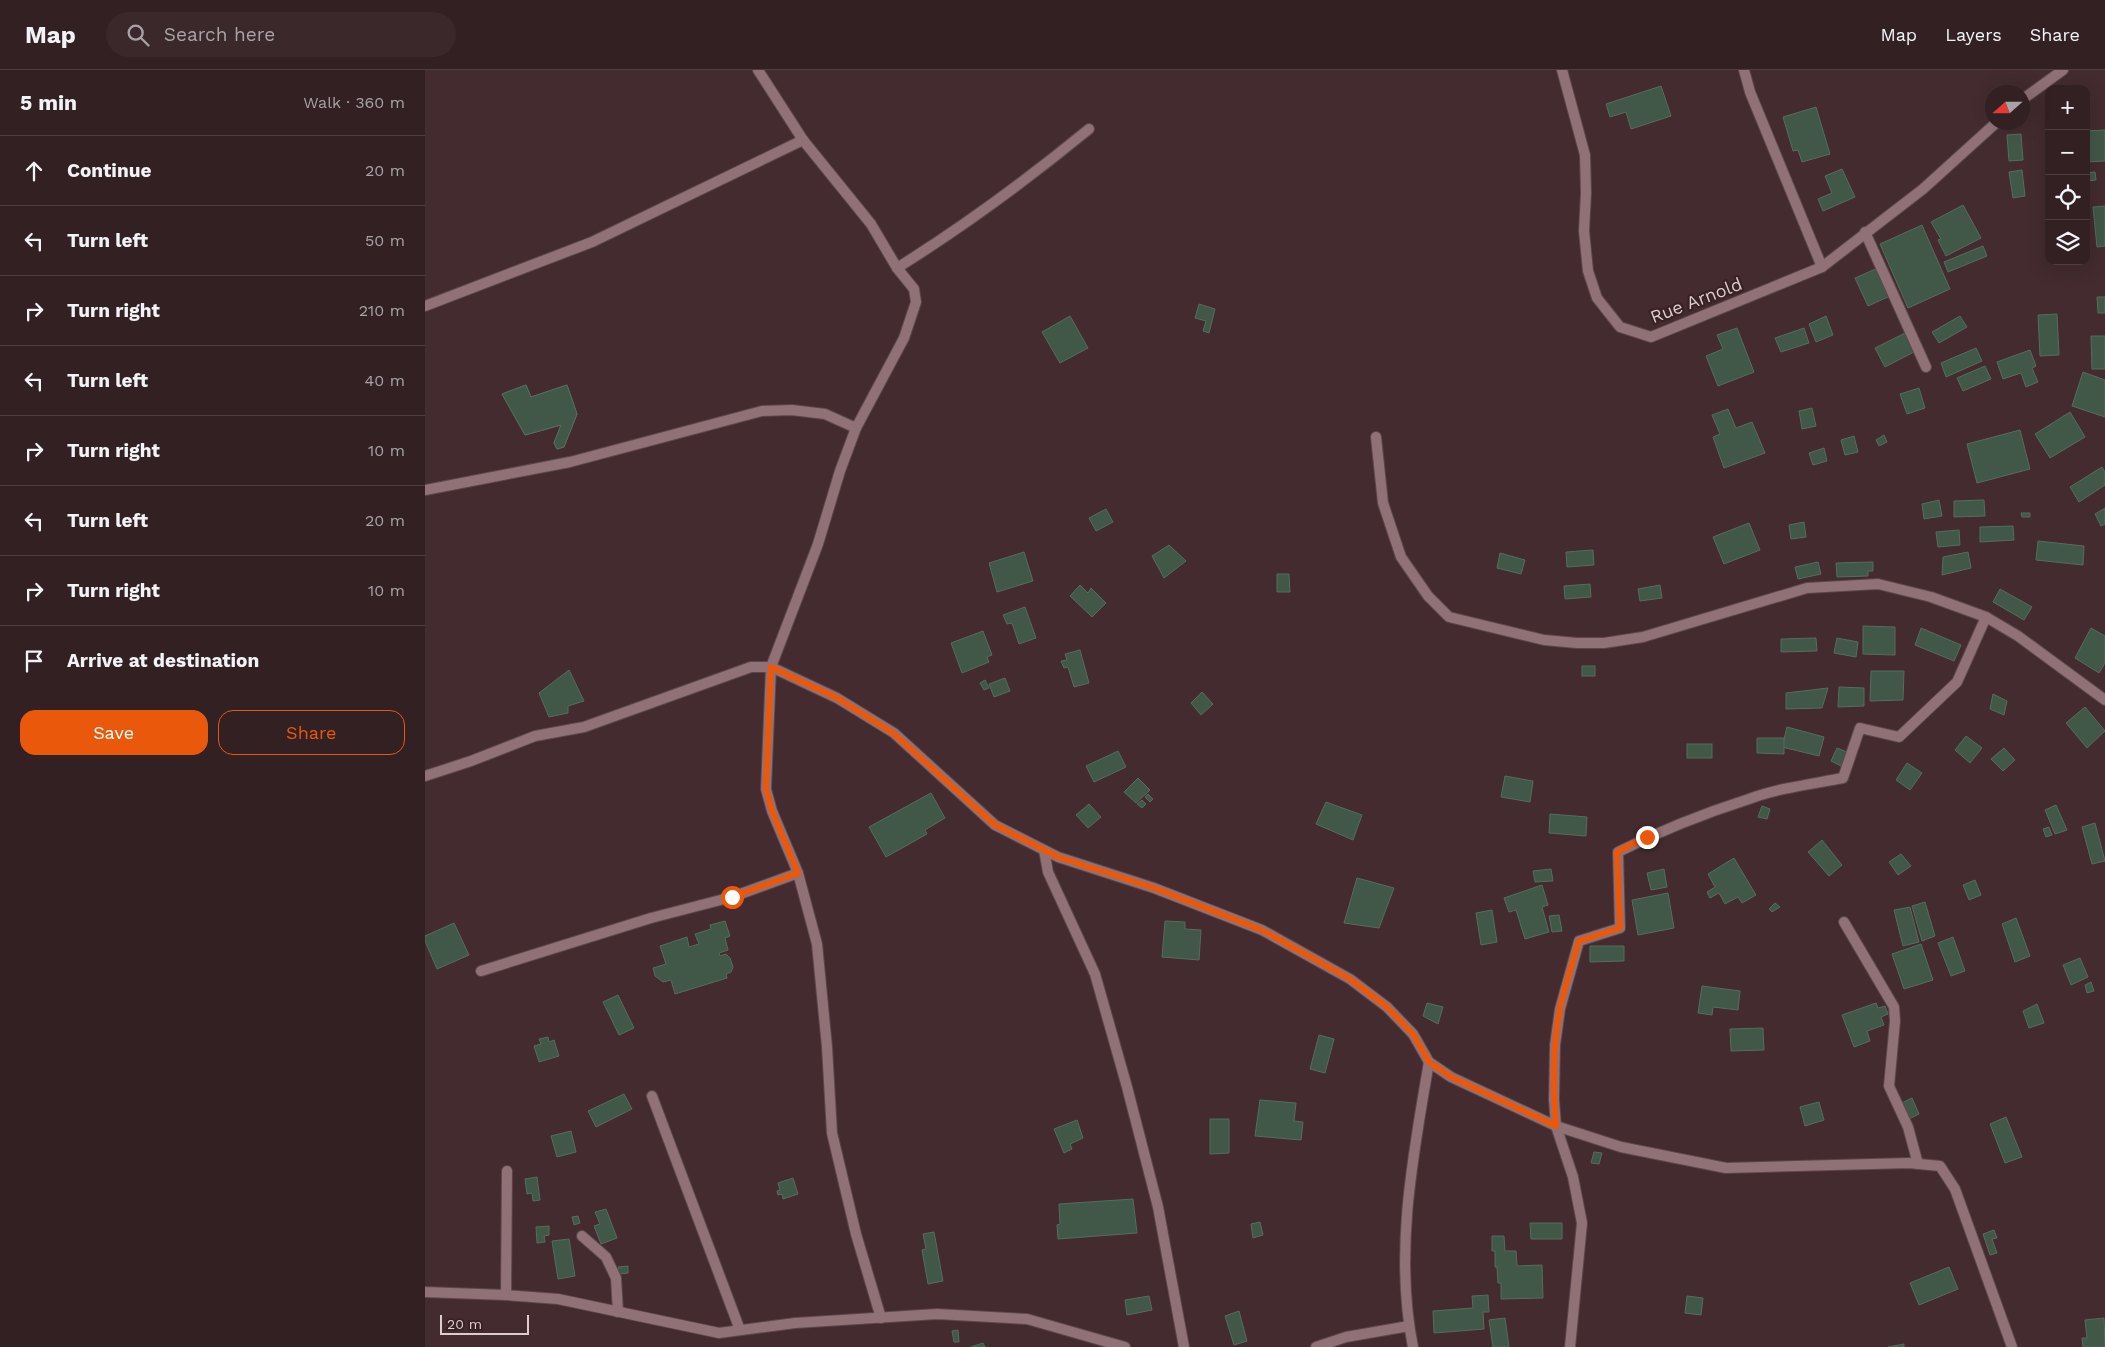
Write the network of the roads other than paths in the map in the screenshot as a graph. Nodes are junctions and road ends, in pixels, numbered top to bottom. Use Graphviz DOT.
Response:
graph roads {
  1 [pos="758,70"];
  2 [pos="1562,70"];
  3 [pos="1744,70"];
  4 [pos="2063,70"];
  5 [pos="2030,94"];
  6 [pos="1089,128"];
  7 [pos="1988,130"];
  8 [pos="803,140"];
  9 [pos="1865,232"];
  10 [pos="1822,267"];
  11 [pos="897,268"];
  12 [pos="425,306"];
  13 [pos="1926,367"];
  14 [pos="856,428"];
  15 [pos="1376,437"];
  16 [pos="425,490"];
  17 [pos="1986,617"];
  18 [pos="771,667"];
  19 [pos="2105,700"];
  20 [pos="425,776"];
  21 [pos="1044,850"];
  22 [pos="798,873"];
  23 [pos="1844,922"];
  24 [pos="481,971"];
  25 [pos="1429,1062"];
  26 [pos="652,1096"];
  27 [pos="1556,1126"];
  28 [pos="1918,1164"];
  29 [pos="507,1171"];
  30 [pos="582,1236"];
  31 [pos="425,1292"];
  32 [pos="506,1295"];
  33 [pos="618,1312"];
  34 [pos="881,1318"];
  35 [pos="1409,1326"];
  36 [pos="740,1330"];
  37 [pos="1125,1347"];
  38 [pos="1184,1347"];
  39 [pos="1316,1347"];
  40 [pos="1413,1347"];
  41 [pos="1570,1347"];
  42 [pos="2012,1347"];
  1 -- 8 [label="street"];
  2 -- 10 [label="street, Rue Arnold"];
  3 -- 10 [label="street"];
  4 -- 5 [label="street"];
  6 -- 11 [label="street"];
  7 -- 9 [label="street, Rue Arnold"];
  8 -- 11 [label="street"];
  8 -- 12 [label="street"];
  9 -- 10 [label="street, Rue Arnold"];
  9 -- 13 [label="street"];
  11 -- 14 [label="street"];
  14 -- 16 [label="street"];
  14 -- 18 [label="street"];
  15 -- 17 [label="street"];
  17 -- 19 [label="street"];
  17 -- 27 [label="street"];
  18 -- 20 [label="street"];
  18 -- 21 [label="street"];
  18 -- 22 [label="street"];
  21 -- 25 [label="street"];
  21 -- 38 [label="street"];
  22 -- 24 [label="street"];
  22 -- 34 [label="street"];
  23 -- 28 [label="street"];
  25 -- 27 [label="street"];
  25 -- 35 [label="street"];
  26 -- 36 [label="street"];
  27 -- 28 [label="street"];
  27 -- 41 [label="street"];
  28 -- 42 [label="street"];
  29 -- 32 [label="street"];
  30 -- 33 [label="street"];
  31 -- 32 [label="street"];
  32 -- 33 [label="street"];
  33 -- 36 [label="street"];
  34 -- 36 [label="street"];
  34 -- 37 [label="street"];
  35 -- 39 [label="street"];
  35 -- 40 [label="street"];
}
